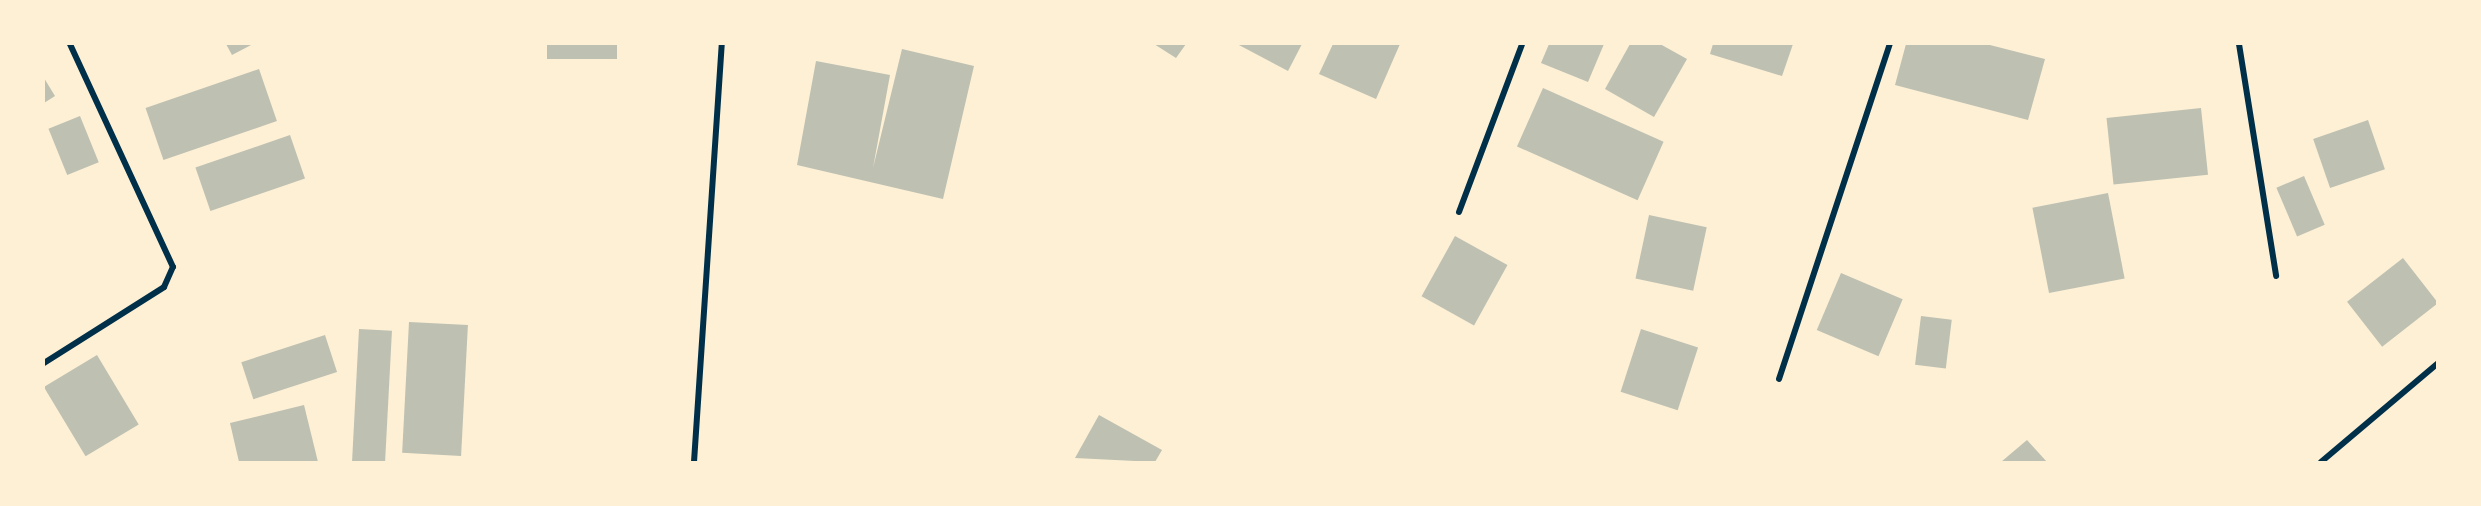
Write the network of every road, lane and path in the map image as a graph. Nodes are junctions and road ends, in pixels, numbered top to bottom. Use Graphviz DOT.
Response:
graph roads {
  1 [pos="70,44"];
  2 [pos="723,44"];
  3 [pos="1522,44"];
  4 [pos="1890,44"];
  5 [pos="2239,44"];
  6 [pos="1459,212"];
  7 [pos="2277,276"];
  8 [pos="44,363"];
  9 [pos="2438,363"];
  10 [pos="1779,379"];
  11 [pos="694,462"];
  12 [pos="2321,462"];
  1 -- 8 [label="street"];
  2 -- 11 [label="street"];
  3 -- 6 [label="street"];
  4 -- 10 [label="street"];
  5 -- 7 [label="street"];
  9 -- 12 [label="street"];
}
